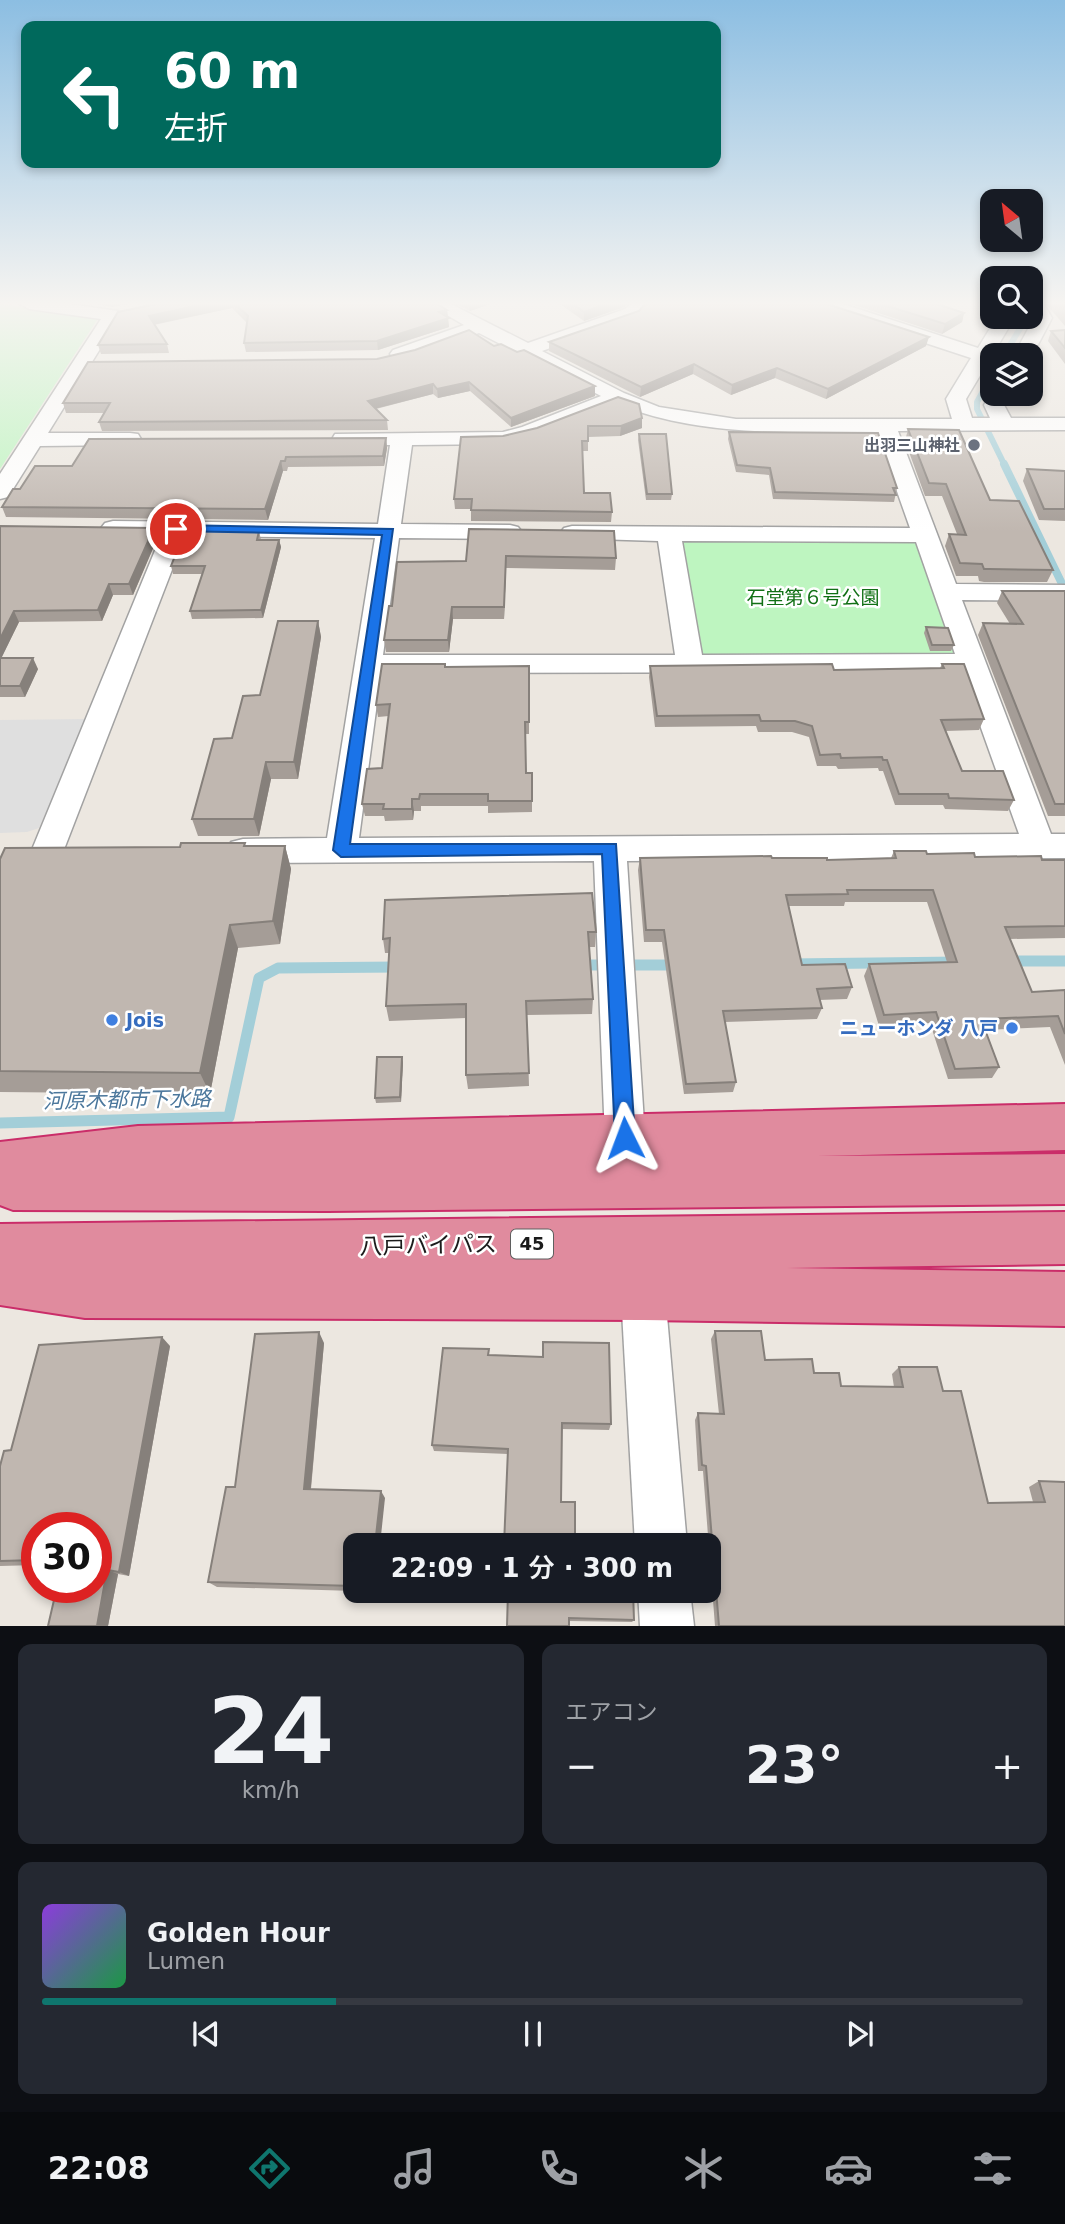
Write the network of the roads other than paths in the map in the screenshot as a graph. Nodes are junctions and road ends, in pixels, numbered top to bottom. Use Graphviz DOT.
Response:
graph roads {
  1 [pos="71,380"];
  2 [pos="584,380"];
  3 [pos="967,380"];
  4 [pos="617,397"];
  5 [pos="994,406"];
  6 [pos="1065,424"];
  7 [pos="964,425"];
  8 [pos="1004,425"];
  9 [pos="885,426"];
  10 [pos="402,438"];
  11 [pos="156,439"];
  12 [pos="320,439"];
  13 [pos="34,440"];
  14 [pos="0,492"];
  15 [pos="95,528"];
  16 [pos="176,529"];
  17 [pos="388,531"];
  18 [pos="669,533"];
  19 [pos="925,535"];
  20 [pos="946,592"];
  21 [pos="1065,593"];
  22 [pos="970,663"];
  23 [pos="369,664"];
  24 [pos="690,664"];
  25 [pos="1052,846"];
  26 [pos="610,848"];
  27 [pos="341,850"];
  28 [pos="215,851"];
  29 [pos="12,852"];
  30 [pos="1065,1127"];
  31 [pos="625,1138"];
  32 [pos="0,1166"];
  33 [pos="1065,1179"];
  34 [pos="0,1185"];
  35 [pos="1065,1238"];
  36 [pos="0,1251"];
  37 [pos="0,1278"];
  38 [pos="643,1293"];
  39 [pos="1065,1299"];
  40 [pos="660,1533"];
  41 [pos="665,1603"];
  42 [pos="667,1626"];
  1 -- 13 [label="street"];
  2 -- 4 [label="street"];
  3 -- 7 [label="street"];
  4 -- 9 [label="street"];
  4 -- 10 [label="street"];
  5 -- 8 [label="street"];
  6 -- 8 [label="street"];
  7 -- 8 [label="street"];
  7 -- 9 [label="street"];
  9 -- 19 [label="street"];
  10 -- 12 [label="street"];
  10 -- 17 [label="street"];
  11 -- 13 [label="street"];
  13 -- 14 [label="street"];
  15 -- 16 [label="street"];
  16 -- 17 [label="street"];
  16 -- 29 [label="street"];
  17 -- 18 [label="street"];
  17 -- 23 [label="street"];
  18 -- 19 [label="street"];
  18 -- 24 [label="street"];
  19 -- 20 [label="street"];
  20 -- 21 [label="street"];
  20 -- 22 [label="street"];
  22 -- 24 [label="street"];
  22 -- 25 [label="street"];
  23 -- 24 [label="street"];
  23 -- 27 [label="street"];
  25 -- 26 [label="street"];
  26 -- 27 [label="street"];
  26 -- 31 [label="street"];
  27 -- 28 [label="street"];
  30 -- 31 [label="highway"];
  31 -- 32 [label="highway"];
  33 -- 34 [label="highway"];
  35 -- 36 [label="highway, 八戸バイパス / 45"];
  37 -- 38 [label="highway"];
  38 -- 39 [label="highway"];
  38 -- 40 [label="street"];
  41 -- 42 [label="street"];
}
